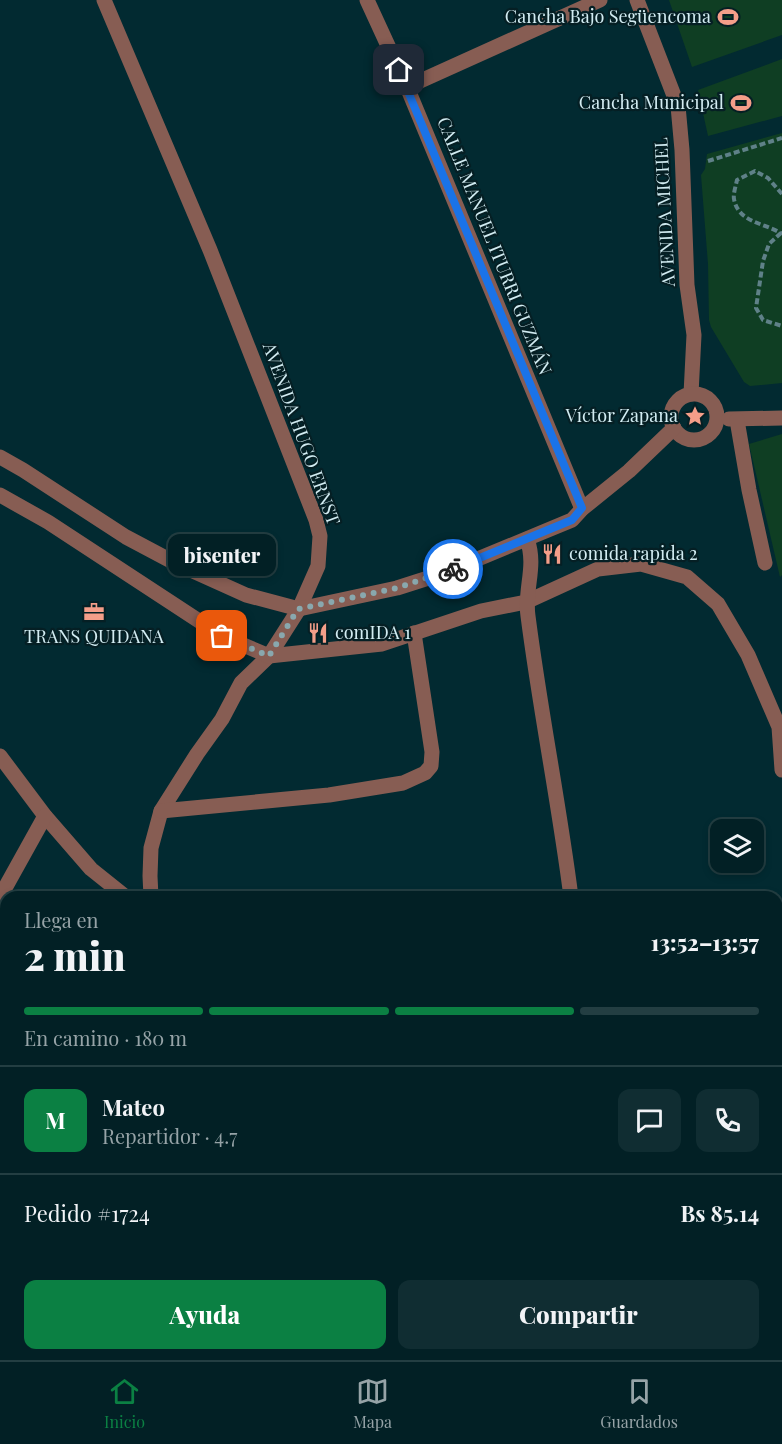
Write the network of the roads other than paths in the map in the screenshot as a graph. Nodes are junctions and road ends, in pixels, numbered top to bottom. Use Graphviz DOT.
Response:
graph roads {
  1 [pos="104,0"];
  2 [pos="368,0"];
  3 [pos="600,0"];
  4 [pos="637,0"];
  5 [pos="407,87"];
  6 [pos="691,394"];
  7 [pos="718,416"];
  8 [pos="782,418"];
  9 [pos="737,420"];
  10 [pos="674,428"];
  11 [pos="0,458"];
  12 [pos="0,495"];
  13 [pos="582,508"];
  14 [pos="529,546"];
  15 [pos="765,562"];
  16 [pos="526,602"];
  17 [pos="298,609"];
  18 [pos="414,633"];
  19 [pos="269,656"];
  20 [pos="0,756"];
  21 [pos="782,770"];
  22 [pos="161,811"];
  23 [pos="45,816"];
  24 [pos="3,891"];
  25 [pos="119,891"];
  26 [pos="151,891"];
  27 [pos="570,891"];
  1 -- 17 [label="street, AVENIDA HUGO ERNST"];
  2 -- 5 [label="street, CALLE MANUEL ITURRI GUZMÁN"];
  3 -- 5 [label="street"];
  4 -- 6 [label="street, AVENIDA MICHEL"];
  5 -- 13 [label="street, CALLE MANUEL ITURRI GUZMÁN"];
  6 -- 7 [label="street"];
  6 -- 10 [label="street"];
  7 -- 9 [label="street"];
  7 -- 10 [label="street"];
  8 -- 9 [label="street"];
  9 -- 15 [label="street"];
  10 -- 13 [label="street"];
  11 -- 17 [label="street"];
  12 -- 19 [label="street"];
  13 -- 14 [label="street"];
  14 -- 16 [label="street"];
  14 -- 17 [label="street"];
  16 -- 18 [label="street"];
  16 -- 21 [label="street"];
  16 -- 27 [label="street"];
  17 -- 19 [label="street, AVENIDA HUGO ERNST"];
  18 -- 19 [label="street"];
  18 -- 22 [label="street"];
  19 -- 22 [label="street, AVENIDA HUGO ERNST"];
  20 -- 23 [label="street"];
  22 -- 26 [label="street, AVENIDA HUGO ERNST"];
  23 -- 24 [label="street"];
  23 -- 25 [label="street"];
}
